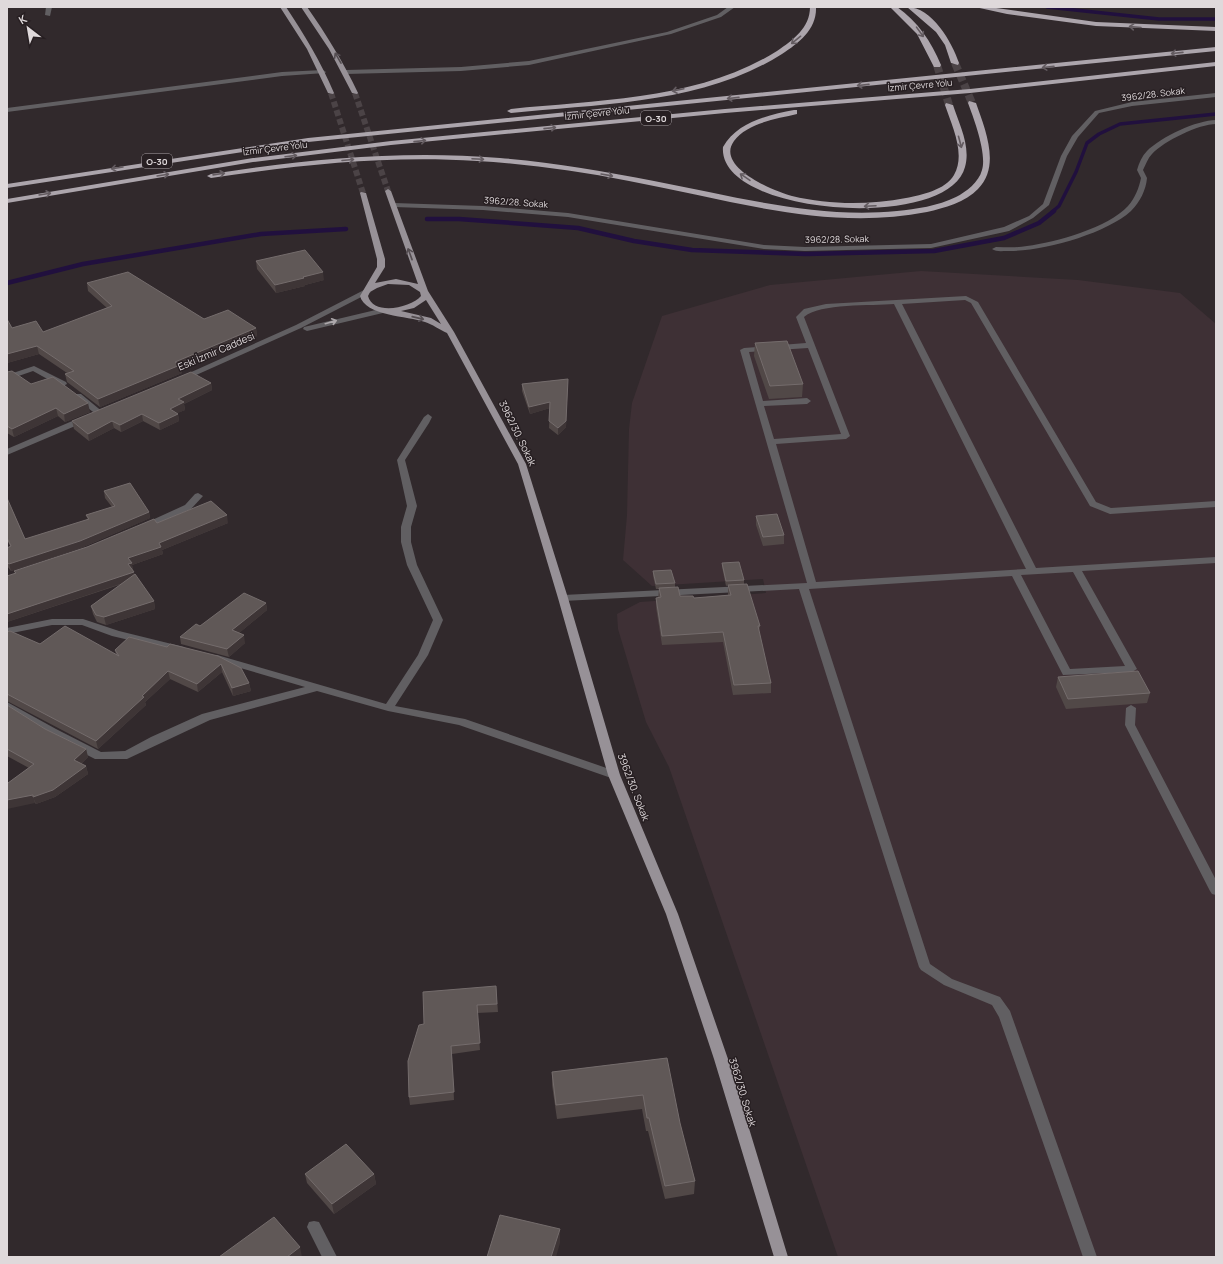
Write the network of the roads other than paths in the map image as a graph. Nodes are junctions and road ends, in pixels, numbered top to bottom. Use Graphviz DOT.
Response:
graph roads {
  1 [pos="49,7"];
  2 [pos="284,7"];
  3 [pos="304,7"];
  4 [pos="732,7"];
  5 [pos="813,7"];
  6 [pos="893,7"];
  7 [pos="910,7"];
  8 [pos="978,7"];
  9 [pos="48,15"];
  10 [pos="1216,29"];
  11 [pos="1216,50"];
  12 [pos="955,63"];
  13 [pos="1216,64"];
  14 [pos="937,66"];
  15 [pos="323,72"];
  16 [pos="346,72"];
  17 [pos="970,91"];
  18 [pos="331,93"];
  19 [pos="355,93"];
  20 [pos="1216,95"];
  21 [pos="972,103"];
  22 [pos="949,105"];
  23 [pos="7,110"];
  24 [pos="1216,122"];
  25 [pos="308,140"];
  26 [pos="7,186"];
  27 [pos="97,186"];
  28 [pos="388,191"];
  29 [pos="363,193"];
  30 [pos="7,201"];
  31 [pos="394,205"];
  32 [pos="996,249"];
  33 [pos="424,291"];
  34 [pos="367,292"];
  35 [pos="898,302"];
  36 [pos="384,310"];
  37 [pos="450,332"];
  38 [pos="280,336"];
  39 [pos="810,345"];
  40 [pos="7,378"];
  41 [pos="172,382"];
  42 [pos="807,401"];
  43 [pos="759,404"];
  44 [pos="428,417"];
  45 [pos="770,442"];
  46 [pos="9,448"];
  47 [pos="198,496"];
  48 [pos="1216,504"];
  49 [pos="134,530"];
  50 [pos="1216,560"];
  51 [pos="1076,569"];
  52 [pos="1032,571"];
  53 [pos="1015,572"];
  54 [pos="807,585"];
  55 [pos="563,598"];
  56 [pos="7,631"];
  57 [pos="192,652"];
  58 [pos="207,655"];
  59 [pos="317,688"];
  60 [pos="7,705"];
  61 [pos="388,708"];
  62 [pos="1131,708"];
  63 [pos="614,775"];
  64 [pos="1216,891"];
  65 [pos="314,1227"];
  66 [pos="330,1257"];
  67 [pos="781,1257"];
  68 [pos="1090,1257"];
  1 -- 9 [label="street"];
  2 -- 15 [label="main road"];
  16 -- 3 [label="main road, one-way"];
  4 -- 16 [label="street"];
  5 -- 25 [label="highway, one-way"];
  6 -- 14 [label="highway, one-way"];
  7 -- 12 [label="highway"];
  10 -- 8 [label="highway, one-way"];
  11 -- 25 [label="highway, İzmir Çevre Yolu / O-30, one-way"];
  13 -- 17 [label="highway, İzmir Çevre Yolu / O-30"];
  15 -- 18 [label="main road"];
  15 -- 23 [label="street"];
  16 -- 19 [label="main road"];
  22 -- 17 [label="highway, one-way"];
  27 -- 17 [label="highway, İzmir Çevre Yolu / O-30, one-way"];
  20 -- 31 [label="street, 3962/28. Sokak"];
  27 -- 21 [label="highway, one-way"];
  24 -- 32 [label="street"];
  25 -- 26 [label="highway, İzmir Çevre Yolu / O-30, one-way"];
  30 -- 27 [label="highway, İzmir Çevre Yolu / O-30, one-way"];
  28 -- 31 [label="main road, 3962/30. Sokak"];
  29 -- 34 [label="main road"];
  33 -- 31 [label="main road, 3962/30. Sokak, one-way"];
  33 -- 34 [label="main road"];
  33 -- 36 [label="main road"];
  33 -- 37 [label="main road, 3962/30. Sokak"];
  34 -- 36 [label="main road"];
  34 -- 38 [label="street, Eski İzmir Caddesi"];
  35 -- 39 [label="street"];
  35 -- 48 [label="street"];
  35 -- 52 [label="street"];
  36 -- 37 [label="main road, one-way"];
  38 -- 36 [label="street, Eski İzmir Caddesi, one-way"];
  37 -- 55 [label="main road, 3962/30. Sokak"];
  38 -- 41 [label="street, Eski İzmir Caddesi"];
  39 -- 43 [label="street"];
  39 -- 45 [label="street"];
  40 -- 46 [label="street"];
  42 -- 43 [label="street"];
  43 -- 45 [label="street"];
  44 -- 61 [label="street"];
  45 -- 54 [label="street"];
  47 -- 49 [label="street"];
  50 -- 51 [label="street"];
  51 -- 52 [label="street"];
  51 -- 53 [label="street"];
  52 -- 53 [label="street"];
  53 -- 54 [label="street"];
  54 -- 55 [label="street"];
  54 -- 68 [label="street"];
  55 -- 63 [label="main road, 3962/30. Sokak"];
  56 -- 57 [label="street"];
  58 -- 59 [label="street"];
  59 -- 60 [label="street"];
  59 -- 61 [label="street"];
  61 -- 63 [label="street"];
  62 -- 64 [label="street"];
  63 -- 67 [label="main road, 3962/30. Sokak"];
  65 -- 66 [label="street"];
}
